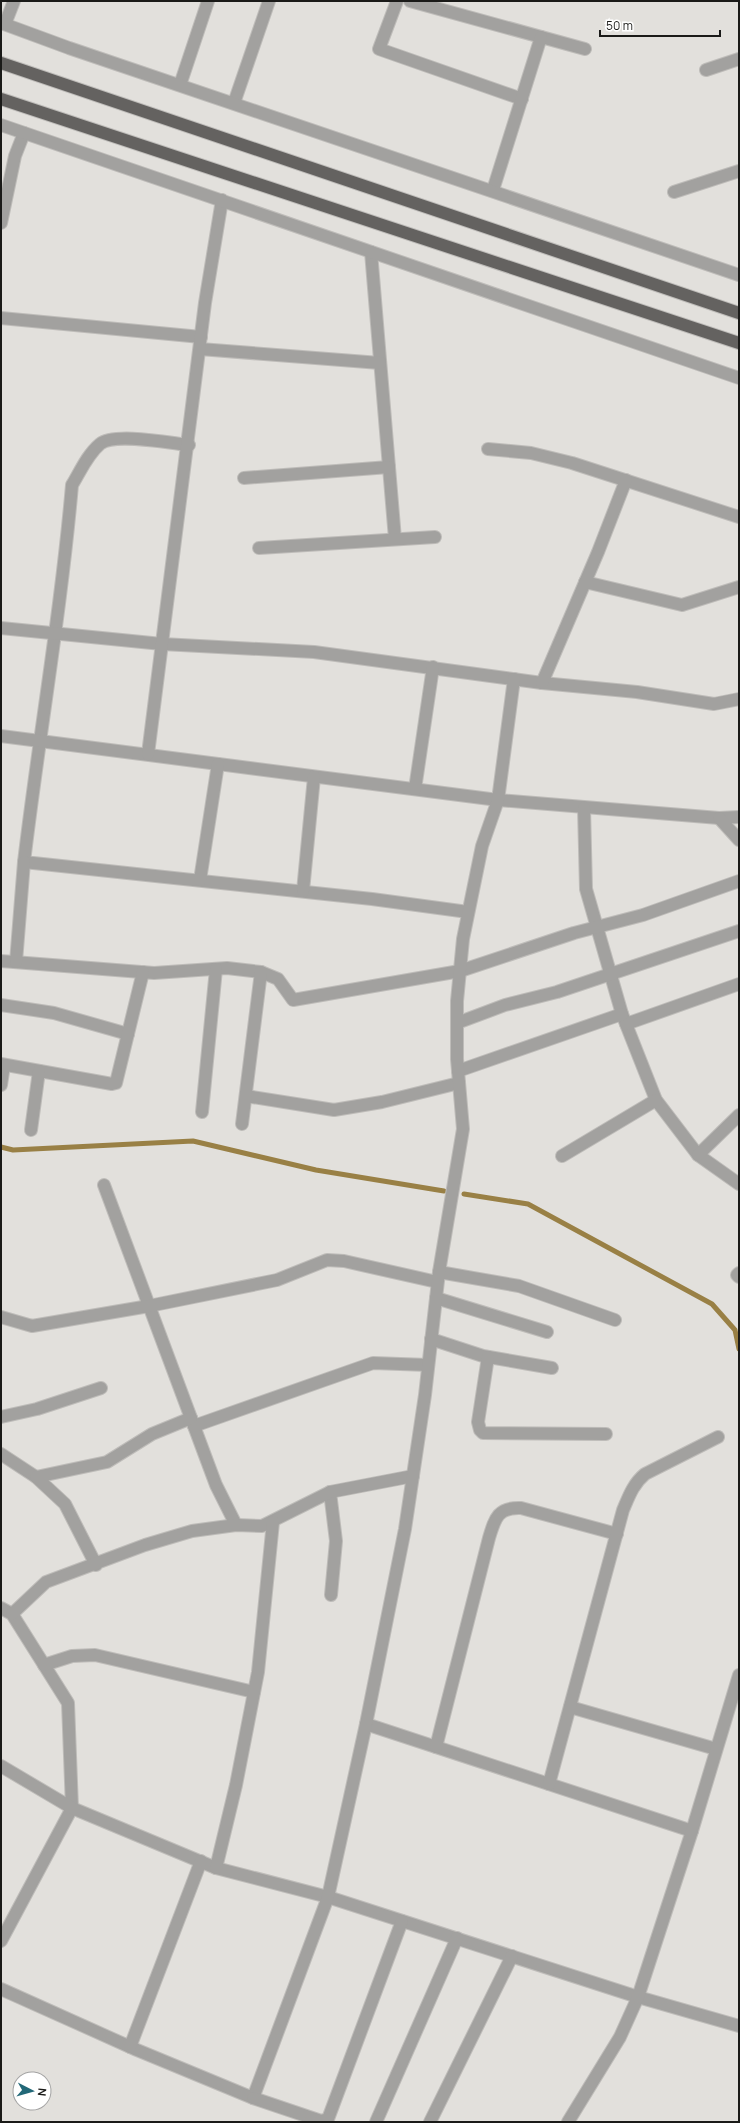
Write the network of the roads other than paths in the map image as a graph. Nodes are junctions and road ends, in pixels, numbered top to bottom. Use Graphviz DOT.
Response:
graph roads {
  1 [pos="14,1"];
  2 [pos="208,1"];
  3 [pos="268,1"];
  4 [pos="396,1"];
  5 [pos="410,1"];
  6 [pos="3,23"];
  7 [pos="542,37"];
  8 [pos="585,49"];
  9 [pos="739,59"];
  10 [pos="1,63"];
  11 [pos="706,70"];
  12 [pos="180,85"];
  13 [pos="1,99"];
  14 [pos="522,99"];
  15 [pos="234,103"];
  16 [pos="1,125"];
  17 [pos="24,133"];
  18 [pos="739,171"];
  19 [pos="493,190"];
  20 [pos="674,192"];
  21 [pos="222,200"];
  22 [pos="1,223"];
  23 [pos="371,252"];
  24 [pos="739,275"];
  25 [pos="739,313"];
  26 [pos="1,318"];
  27 [pos="201,343"];
  28 [pos="739,343"];
  29 [pos="380,363"];
  30 [pos="739,378"];
  31 [pos="189,445"];
  32 [pos="488,449"];
  33 [pos="388,467"];
  34 [pos="244,478"];
  35 [pos="626,480"];
  36 [pos="739,517"];
  37 [pos="434,537"];
  38 [pos="394,539"];
  39 [pos="259,548"];
  40 [pos="585,582"];
  41 [pos="739,587"];
  42 [pos="1,628"];
  43 [pos="55,635"];
  44 [pos="162,644"];
  45 [pos="433,667"];
  46 [pos="514,679"];
  47 [pos="542,683"];
  48 [pos="739,699"];
  49 [pos="1,736"];
  50 [pos="39,741"];
  51 [pos="148,754"];
  52 [pos="218,764"];
  53 [pos="314,777"];
  54 [pos="415,790"];
  55 [pos="498,800"];
  56 [pos="584,808"];
  57 [pos="739,816"];
  58 [pos="719,818"];
  59 [pos="739,840"];
  60 [pos="24,862"];
  61 [pos="200,880"];
  62 [pos="739,881"];
  63 [pos="303,892"];
  64 [pos="468,912"];
  65 [pos="597,927"];
  66 [pos="739,931"];
  67 [pos="1,961"];
  68 [pos="16,962"];
  69 [pos="216,969"];
  70 [pos="460,971"];
  71 [pos="143,972"];
  72 [pos="261,972"];
  73 [pos="610,974"];
  74 [pos="739,984"];
  75 [pos="1,1004"];
  76 [pos="624,1019"];
  77 [pos="457,1023"];
  78 [pos="128,1034"];
  79 [pos="2,1065"];
  80 [pos="39,1071"];
  81 [pos="458,1071"];
  82 [pos="459,1083"];
  83 [pos="1,1085"];
  84 [pos="246,1096"];
  85 [pos="656,1100"];
  86 [pos="202,1112"];
  87 [pos="739,1115"];
  88 [pos="242,1124"];
  89 [pos="31,1130"];
  90 [pos="698,1155"];
  91 [pos="562,1156"];
  92 [pos="739,1184"];
  93 [pos="104,1185"];
  94 [pos="739,1272"];
  95 [pos="438,1277"];
  96 [pos="739,1277"];
  97 [pos="436,1298"];
  98 [pos="149,1306"];
  99 [pos="1,1317"];
  100 [pos="615,1320"];
  101 [pos="547,1332"];
  102 [pos="431,1339"];
  103 [pos="488,1357"];
  104 [pos="428,1365"];
  105 [pos="552,1368"];
  106 [pos="101,1388"];
  107 [pos="1,1417"];
  108 [pos="193,1422"];
  109 [pos="606,1434"];
  110 [pos="718,1437"];
  111 [pos="1,1454"];
  112 [pos="413,1476"];
  113 [pos="36,1477"];
  114 [pos="330,1492"];
  115 [pos="273,1522"];
  116 [pos="236,1525"];
  117 [pos="617,1534"];
  118 [pos="96,1565"];
  119 [pos="331,1595"];
  120 [pos="6,1611"];
  121 [pos="44,1665"];
  122 [pos="739,1675"];
  123 [pos="254,1692"];
  124 [pos="570,1707"];
  125 [pos="366,1724"];
  126 [pos="436,1747"];
  127 [pos="716,1749"];
  128 [pos="1,1766"];
  129 [pos="549,1784"];
  130 [pos="72,1808"];
  131 [pos="692,1831"];
  132 [pos="201,1861"];
  133 [pos="216,1868"];
  134 [pos="328,1897"];
  135 [pos="402,1921"];
  136 [pos="457,1938"];
  137 [pos="1,1941"];
  138 [pos="512,1956"];
  139 [pos="1,1989"];
  140 [pos="638,1997"];
  141 [pos="739,2026"];
  142 [pos="130,2047"];
  143 [pos="253,2098"];
  144 [pos="376,2122"];
  145 [pos="430,2122"];
  146 [pos="568,2122"];
  1 -- 6 [label="street"];
  2 -- 12 [label="street"];
  3 -- 15 [label="street"];
  4 -- 14 [label="street"];
  5 -- 7 [label="street"];
  6 -- 12 [label="street"];
  7 -- 8 [label="street"];
  7 -- 14 [label="street"];
  9 -- 11 [label="street"];
  10 -- 25 [label="highway"];
  12 -- 15 [label="street"];
  13 -- 28 [label="highway"];
  14 -- 19 [label="street"];
  15 -- 19 [label="street"];
  16 -- 17 [label="street"];
  17 -- 21 [label="street"];
  17 -- 22 [label="street"];
  18 -- 20 [label="street"];
  19 -- 24 [label="street"];
  21 -- 23 [label="street"];
  21 -- 27 [label="street"];
  23 -- 29 [label="street"];
  23 -- 30 [label="street"];
  26 -- 27 [label="street"];
  27 -- 29 [label="street"];
  27 -- 31 [label="street"];
  29 -- 33 [label="street"];
  31 -- 43 [label="street"];
  31 -- 44 [label="street"];
  32 -- 35 [label="street"];
  33 -- 34 [label="street"];
  33 -- 38 [label="street"];
  35 -- 36 [label="street"];
  35 -- 40 [label="street"];
  37 -- 38 [label="street"];
  38 -- 39 [label="street"];
  40 -- 41 [label="street"];
  40 -- 47 [label="street"];
  42 -- 43 [label="street"];
  43 -- 44 [label="street"];
  43 -- 50 [label="street"];
  44 -- 45 [label="street"];
  44 -- 51 [label="street"];
  45 -- 46 [label="street"];
  45 -- 54 [label="street"];
  46 -- 47 [label="street"];
  46 -- 55 [label="street"];
  47 -- 48 [label="street"];
  49 -- 50 [label="street"];
  50 -- 51 [label="street"];
  50 -- 60 [label="street"];
  51 -- 52 [label="street"];
  52 -- 53 [label="street"];
  52 -- 61 [label="street"];
  53 -- 54 [label="street"];
  53 -- 63 [label="street"];
  54 -- 55 [label="street"];
  55 -- 56 [label="street"];
  55 -- 64 [label="street"];
  56 -- 58 [label="street"];
  56 -- 65 [label="street"];
  57 -- 58 [label="street"];
  58 -- 59 [label="street"];
  60 -- 61 [label="street"];
  60 -- 68 [label="street"];
  61 -- 63 [label="street"];
  62 -- 65 [label="street"];
  63 -- 64 [label="street"];
  64 -- 70 [label="street"];
  65 -- 70 [label="street"];
  65 -- 73 [label="street"];
  66 -- 73 [label="street"];
  67 -- 68 [label="street"];
  68 -- 71 [label="street"];
  69 -- 71 [label="street"];
  69 -- 72 [label="street"];
  69 -- 86 [label="street"];
  70 -- 72 [label="street"];
  70 -- 77 [label="street"];
  71 -- 78 [label="street"];
  72 -- 84 [label="street"];
  73 -- 76 [label="street"];
  73 -- 77 [label="street"];
  74 -- 76 [label="street"];
  75 -- 78 [label="street"];
  76 -- 81 [label="street"];
  76 -- 85 [label="street"];
  77 -- 81 [label="street"];
  78 -- 80 [label="street"];
  79 -- 80 [label="street"];
  79 -- 83 [label="street"];
  80 -- 89 [label="street"];
  81 -- 82 [label="street"];
  82 -- 84 [label="street"];
  82 -- 95 [label="street"];
  84 -- 88 [label="street"];
  85 -- 90 [label="street"];
  85 -- 91 [label="street"];
  87 -- 90 [label="street"];
  90 -- 92 [label="street"];
  93 -- 98 [label="street"];
  94 -- 96 [label="street"];
  95 -- 97 [label="street"];
  95 -- 98 [label="street"];
  95 -- 100 [label="street"];
  97 -- 101 [label="street"];
  97 -- 102 [label="street"];
  98 -- 99 [label="street"];
  98 -- 108 [label="street"];
  102 -- 103 [label="street"];
  102 -- 104 [label="street"];
  103 -- 105 [label="street"];
  103 -- 109 [label="street"];
  104 -- 108 [label="street"];
  104 -- 112 [label="street"];
  106 -- 107 [label="street"];
  108 -- 113 [label="street"];
  108 -- 116 [label="street"];
  110 -- 117 [label="street"];
  111 -- 113 [label="street"];
  112 -- 114 [label="street"];
  112 -- 125 [label="street"];
  113 -- 118 [label="street"];
  114 -- 115 [label="street"];
  114 -- 119 [label="street"];
  115 -- 116 [label="street"];
  115 -- 123 [label="street"];
  116 -- 118 [label="street"];
  117 -- 124 [label="street"];
  117 -- 126 [label="street"];
  118 -- 120 [label="street"];
  120 -- 121 [label="street"];
  121 -- 123 [label="street"];
  121 -- 130 [label="street"];
  122 -- 127 [label="street"];
  123 -- 133 [label="street"];
  124 -- 127 [label="street"];
  124 -- 129 [label="street"];
  125 -- 126 [label="street"];
  125 -- 134 [label="street"];
  126 -- 129 [label="street"];
  127 -- 131 [label="street"];
  128 -- 130 [label="street"];
  129 -- 131 [label="street"];
  130 -- 132 [label="street"];
  130 -- 137 [label="street"];
  131 -- 140 [label="street"];
  132 -- 133 [label="street"];
  132 -- 142 [label="street"];
  133 -- 134 [label="street"];
  134 -- 135 [label="street"];
  134 -- 143 [label="street"];
  135 -- 136 [label="street"];
  135 -- 143 [label="street"];
  136 -- 138 [label="street"];
  136 -- 144 [label="street"];
  138 -- 140 [label="street"];
  138 -- 145 [label="street"];
  139 -- 142 [label="street"];
  140 -- 141 [label="street"];
  140 -- 146 [label="street"];
  142 -- 143 [label="street"];
}
